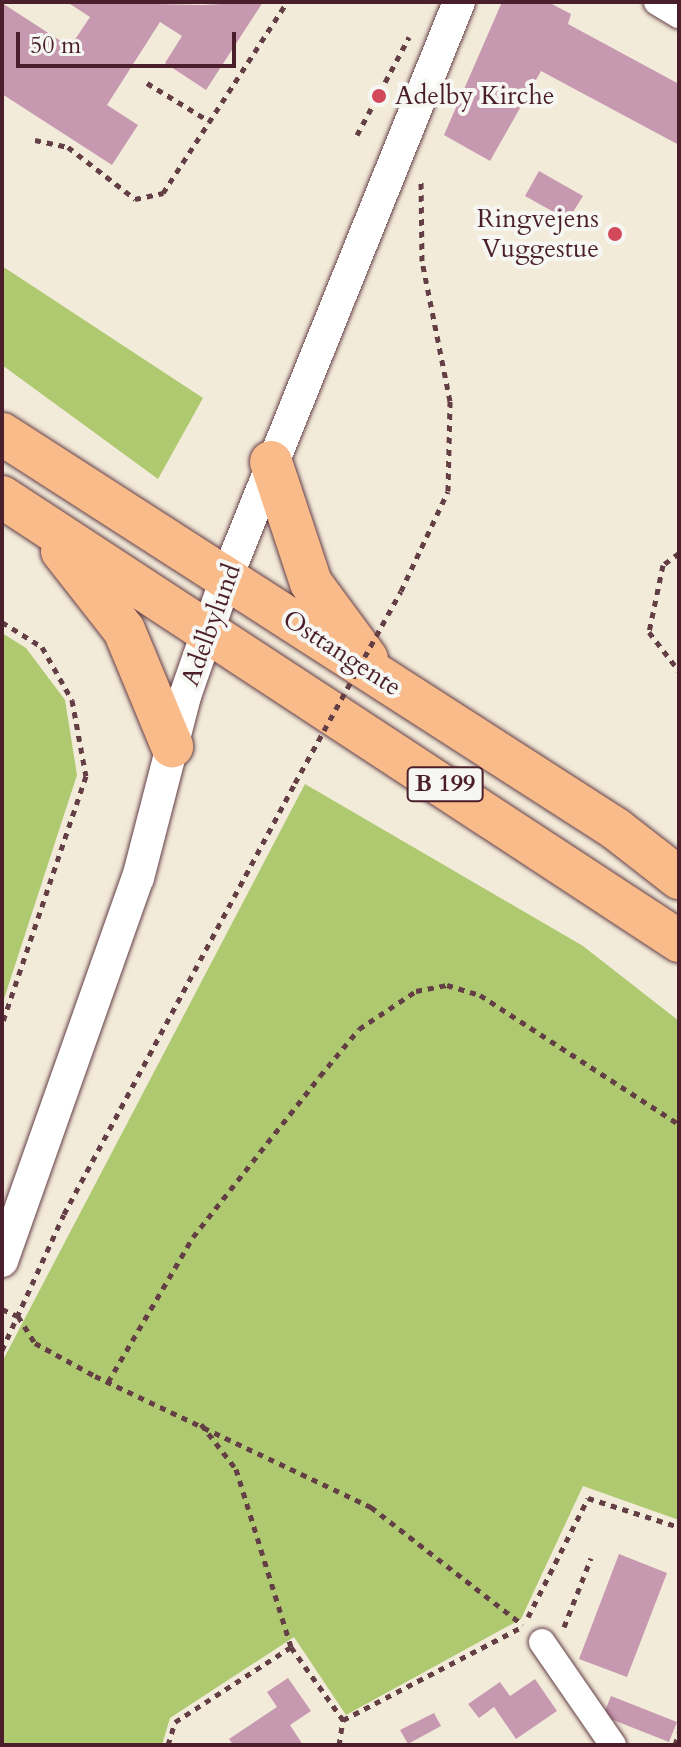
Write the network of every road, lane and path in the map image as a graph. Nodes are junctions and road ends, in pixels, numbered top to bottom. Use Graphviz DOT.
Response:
graph roads {
  1 [pos="287,2"];
  2 [pos="459,2"];
  3 [pos="657,2"];
  4 [pos="679,15"];
  5 [pos="418,23"];
  6 [pos="147,83"];
  7 [pos="209,121"];
  8 [pos="357,135"];
  9 [pos="35,140"];
  10 [pos="421,166"];
  11 [pos="2,434"];
  12 [pos="271,462"];
  13 [pos="17,507"];
  14 [pos="679,553"];
  15 [pos="226,579"];
  16 [pos="2,622"];
  17 [pos="209,630"];
  18 [pos="679,671"];
  19 [pos="382,679"];
  20 [pos="172,746"];
  21 [pos="679,878"];
  22 [pos="679,941"];
  23 [pos="2,1024"];
  24 [pos="679,1124"];
  25 [pos="2,1261"];
  26 [pos="2,1309"];
  27 [pos="18,1316"];
  28 [pos="2,1350"];
  29 [pos="108,1382"];
  30 [pos="201,1423"];
  31 [pos="679,1527"];
  32 [pos="591,1558"];
  33 [pos="539,1642"];
  34 [pos="291,1647"];
  35 [pos="343,1720"];
  36 [pos="679,1733"];
  37 [pos="168,1745"];
  38 [pos="339,1745"];
  39 [pos="613,1745"];
  40 [pos="675,1745"];
  1 -- 7 [label="path"];
  2 -- 12 [label="street, Adelbylund"];
  3 -- 4 [label="street"];
  5 -- 8 [label="path"];
  6 -- 7 [label="path"];
  7 -- 9 [label="path"];
  10 -- 27 [label="path, bridge"];
  11 -- 15 [label="main road, Osttangente / B 199"];
  12 -- 15 [label="street, Adelbylund"];
  12 -- 19 [label="main road"];
  13 -- 17 [label="main road, Osttangente / B 199"];
  13 -- 20 [label="main road"];
  14 -- 18 [label="path"];
  15 -- 17 [label="street, Adelbylund"];
  15 -- 19 [label="main road, Osttangente / B 199"];
  16 -- 23 [label="path"];
  17 -- 20 [label="street, Adelbylund"];
  17 -- 22 [label="main road, Osttangente / B 199"];
  19 -- 21 [label="main road, Osttangente / B 199"];
  20 -- 25 [label="street, Adelbylund"];
  24 -- 29 [label="path"];
  26 -- 27 [label="path"];
  27 -- 28 [label="path"];
  27 -- 29 [label="path"];
  29 -- 30 [label="path"];
  30 -- 33 [label="path"];
  30 -- 34 [label="path"];
  31 -- 33 [label="path"];
  32 -- 33 [label="path"];
  33 -- 35 [label="path"];
  33 -- 39 [label="street"];
  34 -- 35 [label="path"];
  34 -- 37 [label="path"];
  35 -- 38 [label="path"];
  36 -- 40 [label="path"];
}
